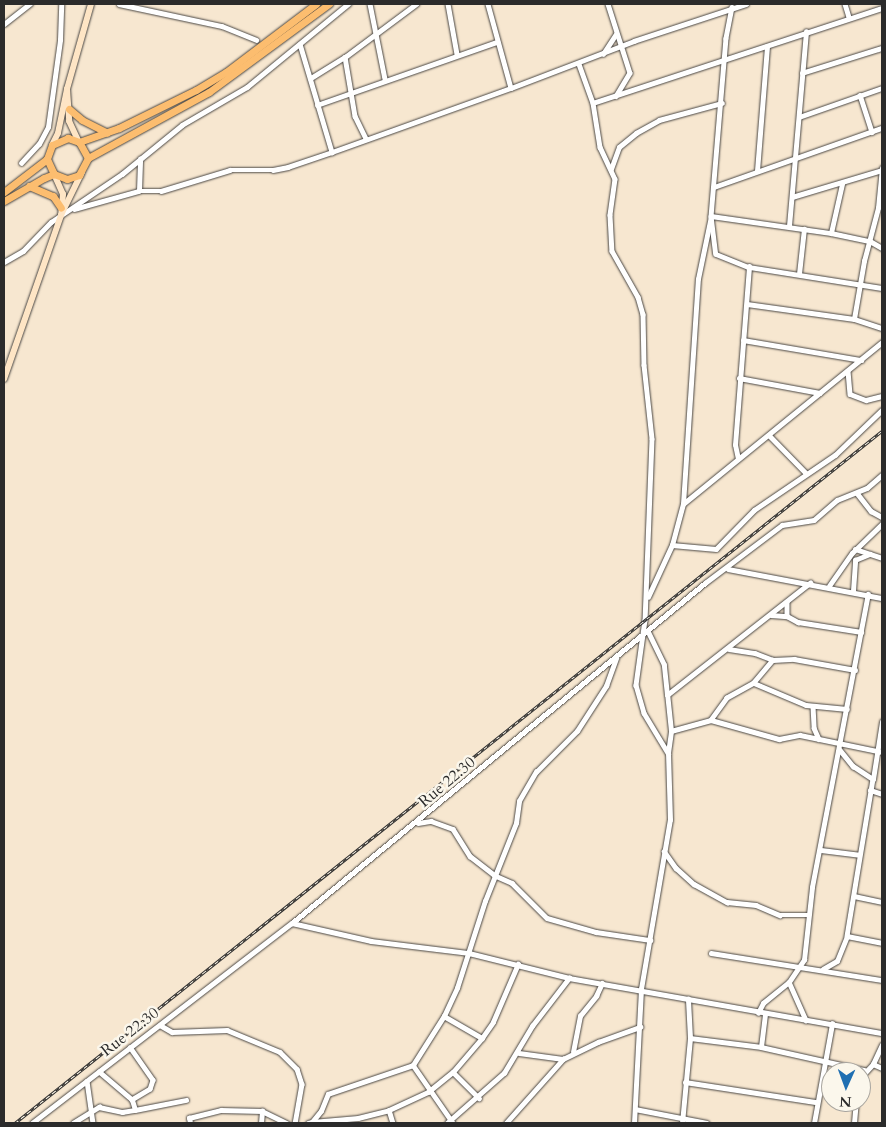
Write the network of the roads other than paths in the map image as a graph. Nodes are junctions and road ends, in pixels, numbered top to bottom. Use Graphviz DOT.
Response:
graph roads {
  1 [pos="30,4"];
  2 [pos="61,4"];
  3 [pos="91,4"];
  4 [pos="119,4"];
  5 [pos="316,4"];
  6 [pos="329,4"];
  7 [pos="348,4"];
  8 [pos="370,4"];
  9 [pos="416,4"];
  10 [pos="448,4"];
  11 [pos="488,4"];
  12 [pos="609,4"];
  13 [pos="746,4"];
  14 [pos="845,4"];
  15 [pos="725,6"];
  16 [pos="732,7"];
  17 [pos="882,8"];
  18 [pos="849,18"];
  19 [pos="4,24"];
  20 [pos="377,32"];
  21 [pos="806,32"];
  22 [pos="616,34"];
  23 [pos="256,40"];
  24 [pos="497,42"];
  25 [pos="300,44"];
  26 [pos="767,46"];
  27 [pos="620,47"];
  28 [pos="882,48"];
  29 [pos="457,54"];
  30 [pos="602,55"];
  31 [pos="345,57"];
  32 [pos="724,59"];
  33 [pos="579,64"];
  34 [pos="802,73"];
  35 [pos="311,78"];
  36 [pos="385,79"];
  37 [pos="511,88"];
  38 [pos="882,88"];
  39 [pos="67,89"];
  40 [pos="353,90"];
  41 [pos="860,95"];
  42 [pos="616,96"];
  43 [pos="592,103"];
  44 [pos="722,103"];
  45 [pos="318,105"];
  46 [pos="69,109"];
  47 [pos="798,117"];
  48 [pos="882,128"];
  49 [pos="872,132"];
  50 [pos="108,133"];
  51 [pos="366,139"];
  52 [pos="79,142"];
  53 [pos="52,145"];
  54 [pos="332,152"];
  55 [pos="88,158"];
  56 [pos="796,158"];
  57 [pos="47,159"];
  58 [pos="140,159"];
  59 [pos="21,163"];
  60 [pos="611,169"];
  61 [pos="882,169"];
  62 [pos="757,171"];
  63 [pos="82,172"];
  64 [pos="54,174"];
  65 [pos="842,184"];
  66 [pos="29,186"];
  67 [pos="714,187"];
  68 [pos="139,191"];
  69 [pos="4,192"];
  70 [pos="792,197"];
  71 [pos="4,201"];
  72 [pos="880,208"];
  73 [pos="71,210"];
  74 [pos="61,212"];
  75 [pos="711,216"];
  76 [pos="788,226"];
  77 [pos="804,229"];
  78 [pos="831,234"];
  79 [pos="870,241"];
  80 [pos="882,248"];
  81 [pos="4,262"];
  82 [pos="749,267"];
  83 [pos="799,274"];
  84 [pos="860,283"];
  85 [pos="882,288"];
  86 [pos="746,304"];
  87 [pos="854,319"];
  88 [pos="882,328"];
  89 [pos="743,340"];
  90 [pos="882,342"];
  91 [pos="861,360"];
  92 [pos="848,371"];
  93 [pos="740,378"];
  94 [pos="4,379"];
  95 [pos="820,393"];
  96 [pos="882,396"];
  97 [pos="882,410"];
  98 [pos="770,434"];
  99 [pos="738,459"];
  100 [pos="806,473"];
  101 [pos="882,475"];
  102 [pos="857,493"];
  103 [pos="683,504"];
  104 [pos="882,516"];
  105 [pos="882,524"];
  106 [pos="672,545"];
  107 [pos="855,549"];
  108 [pos="870,554"];
  109 [pos="882,558"];
  110 [pos="728,568"];
  111 [pos="810,583"];
  112 [pos="829,586"];
  113 [pos="853,591"];
  114 [pos="868,594"];
  115 [pos="882,598"];
  116 [pos="646,602"];
  117 [pos="786,602"];
  118 [pos="771,615"];
  119 [pos="787,616"];
  120 [pos="648,632"];
  121 [pos="861,632"];
  122 [pos="643,636"];
  123 [pos="729,649"];
  124 [pos="616,658"];
  125 [pos="772,660"];
  126 [pos="855,670"];
  127 [pos="754,682"];
  128 [pos="668,695"];
  129 [pos="814,706"];
  130 [pos="847,709"];
  131 [pos="711,720"];
  132 [pos="882,722"];
  133 [pos="671,731"];
  134 [pos="819,739"];
  135 [pos="841,744"];
  136 [pos="840,750"];
  137 [pos="880,751"];
  138 [pos="668,753"];
  139 [pos="873,779"];
  140 [pos="870,790"];
  141 [pos="882,794"];
  142 [pos="416,824"];
  143 [pos="664,850"];
  144 [pos="821,850"];
  145 [pos="859,855"];
  146 [pos="494,875"];
  147 [pos="854,896"];
  148 [pos="882,902"];
  149 [pos="808,915"];
  150 [pos="292,923"];
  151 [pos="847,936"];
  152 [pos="650,940"];
  153 [pos="882,943"];
  154 [pos="469,953"];
  155 [pos="711,953"];
  156 [pos="518,964"];
  157 [pos="801,966"];
  158 [pos="824,969"];
  159 [pos="569,978"];
  160 [pos="882,980"];
  161 [pos="789,982"];
  162 [pos="602,983"];
  163 [pos="641,989"];
  164 [pos="688,999"];
  165 [pos="758,1012"];
  166 [pos="765,1014"];
  167 [pos="444,1016"];
  168 [pos="806,1020"];
  169 [pos="832,1024"];
  170 [pos="160,1025"];
  171 [pos="640,1027"];
  172 [pos="882,1033"];
  173 [pos="482,1038"];
  174 [pos="690,1038"];
  175 [pos="882,1045"];
  176 [pos="761,1047"];
  177 [pos="130,1048"];
  178 [pos="574,1052"];
  179 [pos="519,1053"];
  180 [pos="563,1059"];
  181 [pos="821,1062"];
  182 [pos="824,1062"];
  183 [pos="873,1064"];
  184 [pos="412,1065"];
  185 [pos="882,1068"];
  186 [pos="100,1072"];
  187 [pos="453,1072"];
  188 [pos="821,1078"];
  189 [pos="87,1081"];
  190 [pos="685,1082"];
  191 [pos="428,1092"];
  192 [pos="479,1098"];
  193 [pos="132,1100"];
  194 [pos="186,1100"];
  195 [pos="816,1102"];
  196 [pos="635,1108"];
  197 [pos="91,1109"];
  198 [pos="135,1110"];
  199 [pos="389,1110"];
  200 [pos="262,1111"];
  201 [pos="682,1121"];
  202 [pos="451,1122"];
  203 [pos="32,1123"];
  204 [pos="73,1123"];
  205 [pos="93,1123"];
  206 [pos="190,1123"];
  207 [pos="261,1123"];
  208 [pos="287,1123"];
  209 [pos="295,1123"];
  210 [pos="310,1123"];
  211 [pos="393,1123"];
  212 [pos="506,1123"];
  213 [pos="634,1123"];
  214 [pos="707,1123"];
  215 [pos="814,1123"];
  1 -- 19 [label="street"];
  2 -- 59 [label="street"];
  3 -- 39 [label="street"];
  4 -- 23 [label="street"];
  5 -- 50 [label="main road"];
  6 -- 55 [label="main road"];
  7 -- 25 [label="street"];
  8 -- 20 [label="street"];
  9 -- 20 [label="street"];
  10 -- 29 [label="street"];
  11 -- 24 [label="street"];
  12 -- 22 [label="street"];
  13 -- 16 [label="street"];
  14 -- 18 [label="street"];
  15 -- 16 [label="street"];
  15 -- 27 [label="street"];
  16 -- 32 [label="street"];
  17 -- 18 [label="street"];
  18 -- 21 [label="street"];
  20 -- 31 [label="street"];
  20 -- 36 [label="street"];
  21 -- 26 [label="street"];
  21 -- 34 [label="street"];
  22 -- 27 [label="street"];
  22 -- 30 [label="street"];
  24 -- 29 [label="street"];
  24 -- 37 [label="street"];
  25 -- 35 [label="street"];
  25 -- 58 [label="street"];
  26 -- 32 [label="street"];
  26 -- 62 [label="street"];
  27 -- 30 [label="street"];
  27 -- 42 [label="street"];
  28 -- 34 [label="street"];
  29 -- 36 [label="street"];
  30 -- 33 [label="street"];
  31 -- 35 [label="street"];
  31 -- 40 [label="street"];
  32 -- 42 [label="street"];
  32 -- 44 [label="street"];
  33 -- 37 [label="street"];
  33 -- 43 [label="street"];
  34 -- 47 [label="street"];
  35 -- 45 [label="street"];
  36 -- 40 [label="street"];
  37 -- 51 [label="street"];
  38 -- 41 [label="street"];
  39 -- 46 [label="street"];
  39 -- 53 [label="street"];
  40 -- 45 [label="street"];
  40 -- 51 [label="street"];
  41 -- 47 [label="street"];
  41 -- 49 [label="street"];
  42 -- 43 [label="street"];
  43 -- 60 [label="street"];
  44 -- 60 [label="street"];
  44 -- 67 [label="street"];
  45 -- 54 [label="street"];
  46 -- 50 [label="main road"];
  46 -- 52 [label="street"];
  47 -- 56 [label="street"];
  48 -- 49 [label="street"];
  49 -- 56 [label="street"];
  50 -- 52 [label="main road"];
  51 -- 54 [label="street"];
  52 -- 53 [label="main road"];
  52 -- 55 [label="main road"];
  53 -- 57 [label="main road"];
  54 -- 68 [label="street"];
  55 -- 63 [label="main road"];
  56 -- 62 [label="street"];
  56 -- 70 [label="street"];
  57 -- 64 [label="main road"];
  57 -- 69 [label="main road"];
  58 -- 68 [label="street"];
  58 -- 73 [label="street"];
  60 -- 116 [label="street"];
  61 -- 65 [label="street"];
  61 -- 72 [label="street"];
  62 -- 67 [label="street"];
  63 -- 64 [label="main road"];
  63 -- 74 [label="street"];
  64 -- 66 [label="main road"];
  64 -- 74 [label="street"];
  65 -- 70 [label="street"];
  65 -- 78 [label="street"];
  66 -- 71 [label="main road"];
  66 -- 74 [label="main road"];
  67 -- 75 [label="street"];
  68 -- 73 [label="street"];
  70 -- 76 [label="street"];
  72 -- 79 [label="street"];
  73 -- 74 [label="street"];
  74 -- 81 [label="street"];
  74 -- 94 [label="street"];
  75 -- 76 [label="street"];
  75 -- 82 [label="street"];
  75 -- 103 [label="street"];
  76 -- 77 [label="street"];
  77 -- 78 [label="street"];
  77 -- 83 [label="street"];
  78 -- 79 [label="street"];
  79 -- 80 [label="street"];
  79 -- 84 [label="street"];
  82 -- 83 [label="street"];
  82 -- 86 [label="street"];
  83 -- 84 [label="street"];
  84 -- 85 [label="street"];
  84 -- 87 [label="street"];
  86 -- 87 [label="street"];
  86 -- 89 [label="street"];
  87 -- 88 [label="street"];
  89 -- 91 [label="street"];
  89 -- 93 [label="street"];
  90 -- 91 [label="street"];
  91 -- 92 [label="street"];
  92 -- 95 [label="street"];
  92 -- 96 [label="street"];
  93 -- 95 [label="street"];
  93 -- 99 [label="street"];
  95 -- 98 [label="street"];
  97 -- 100 [label="street"];
  98 -- 99 [label="street"];
  98 -- 100 [label="street"];
  99 -- 103 [label="street"];
  100 -- 106 [label="street"];
  101 -- 102 [label="street, Rue 22.30"];
  102 -- 104 [label="street"];
  102 -- 110 [label="street, Rue 22.30"];
  103 -- 106 [label="street"];
  105 -- 107 [label="street"];
  106 -- 116 [label="street"];
  107 -- 108 [label="street"];
  107 -- 112 [label="street"];
  108 -- 109 [label="street"];
  108 -- 113 [label="street"];
  110 -- 111 [label="street"];
  110 -- 120 [label="street, Rue 22.30"];
  111 -- 112 [label="street"];
  111 -- 117 [label="street"];
  112 -- 113 [label="street"];
  113 -- 114 [label="street"];
  114 -- 115 [label="street"];
  114 -- 121 [label="street"];
  116 -- 122 [label="street"];
  117 -- 118 [label="street"];
  117 -- 119 [label="street"];
  118 -- 119 [label="street"];
  118 -- 123 [label="street"];
  119 -- 121 [label="street"];
  120 -- 122 [label="street, Rue 22.30"];
  120 -- 128 [label="street"];
  121 -- 126 [label="street"];
  122 -- 124 [label="street, Rue 22.30"];
  122 -- 138 [label="street"];
  123 -- 125 [label="street"];
  123 -- 128 [label="street"];
  124 -- 142 [label="street, Rue 22.30"];
  124 -- 146 [label="street"];
  125 -- 126 [label="street"];
  125 -- 127 [label="street"];
  126 -- 130 [label="street"];
  127 -- 129 [label="street"];
  127 -- 131 [label="street"];
  128 -- 133 [label="street"];
  129 -- 130 [label="street"];
  129 -- 134 [label="street"];
  130 -- 135 [label="street"];
  131 -- 133 [label="street"];
  131 -- 134 [label="street"];
  132 -- 137 [label="street"];
  133 -- 138 [label="street"];
  134 -- 135 [label="street"];
  135 -- 136 [label="street"];
  135 -- 137 [label="street"];
  136 -- 139 [label="street"];
  136 -- 144 [label="street"];
  137 -- 139 [label="street"];
  138 -- 143 [label="street"];
  139 -- 140 [label="street"];
  140 -- 141 [label="street"];
  140 -- 145 [label="street"];
  142 -- 146 [label="street"];
  142 -- 150 [label="street, Rue 22.30"];
  143 -- 149 [label="street"];
  143 -- 152 [label="street"];
  144 -- 145 [label="street"];
  144 -- 149 [label="street"];
  145 -- 147 [label="street"];
  146 -- 152 [label="street"];
  146 -- 154 [label="street"];
  147 -- 148 [label="street"];
  147 -- 151 [label="street"];
  149 -- 157 [label="street"];
  150 -- 154 [label="street"];
  150 -- 170 [label="street, Rue 22.30"];
  151 -- 153 [label="street"];
  151 -- 158 [label="street"];
  152 -- 163 [label="street"];
  154 -- 156 [label="street"];
  154 -- 167 [label="street"];
  155 -- 157 [label="street"];
  156 -- 159 [label="street"];
  156 -- 173 [label="street"];
  157 -- 158 [label="street"];
  157 -- 161 [label="street"];
  158 -- 160 [label="street"];
  159 -- 162 [label="street"];
  159 -- 179 [label="street"];
  161 -- 165 [label="street"];
  161 -- 168 [label="street"];
  162 -- 163 [label="street"];
  162 -- 178 [label="street"];
  163 -- 164 [label="street"];
  163 -- 171 [label="street"];
  164 -- 165 [label="street"];
  164 -- 174 [label="street"];
  165 -- 166 [label="street"];
  166 -- 168 [label="street"];
  166 -- 176 [label="street"];
  167 -- 173 [label="street"];
  167 -- 184 [label="street"];
  168 -- 169 [label="street"];
  169 -- 172 [label="street"];
  169 -- 182 [label="street"];
  170 -- 177 [label="street, Rue 22.30"];
  170 -- 209 [label="street"];
  171 -- 178 [label="street"];
  171 -- 196 [label="street"];
  173 -- 187 [label="street"];
  174 -- 176 [label="street"];
  174 -- 190 [label="street"];
  175 -- 183 [label="street"];
  176 -- 181 [label="street"];
  177 -- 186 [label="street, Rue 22.30"];
  177 -- 193 [label="street"];
  178 -- 180 [label="street"];
  179 -- 180 [label="street"];
  179 -- 192 [label="street"];
  180 -- 212 [label="street"];
  183 -- 185 [label="street"];
  184 -- 191 [label="street"];
  184 -- 210 [label="street"];
  186 -- 189 [label="street, Rue 22.30"];
  186 -- 193 [label="street"];
  187 -- 191 [label="street"];
  187 -- 192 [label="street"];
  188 -- 195 [label="street"];
  189 -- 197 [label="street"];
  189 -- 203 [label="street, Rue 22.30"];
  190 -- 195 [label="street"];
  190 -- 201 [label="street"];
  191 -- 199 [label="street"];
  191 -- 202 [label="street"];
  192 -- 202 [label="street"];
  193 -- 198 [label="street"];
  194 -- 198 [label="street"];
  195 -- 215 [label="street"];
  196 -- 201 [label="street"];
  196 -- 213 [label="street"];
  197 -- 198 [label="street"];
  197 -- 204 [label="street"];
  197 -- 205 [label="street"];
  199 -- 210 [label="street"];
  199 -- 211 [label="street"];
  200 -- 206 [label="street"];
  200 -- 207 [label="street"];
  200 -- 208 [label="street"];
  201 -- 214 [label="street"];
}
